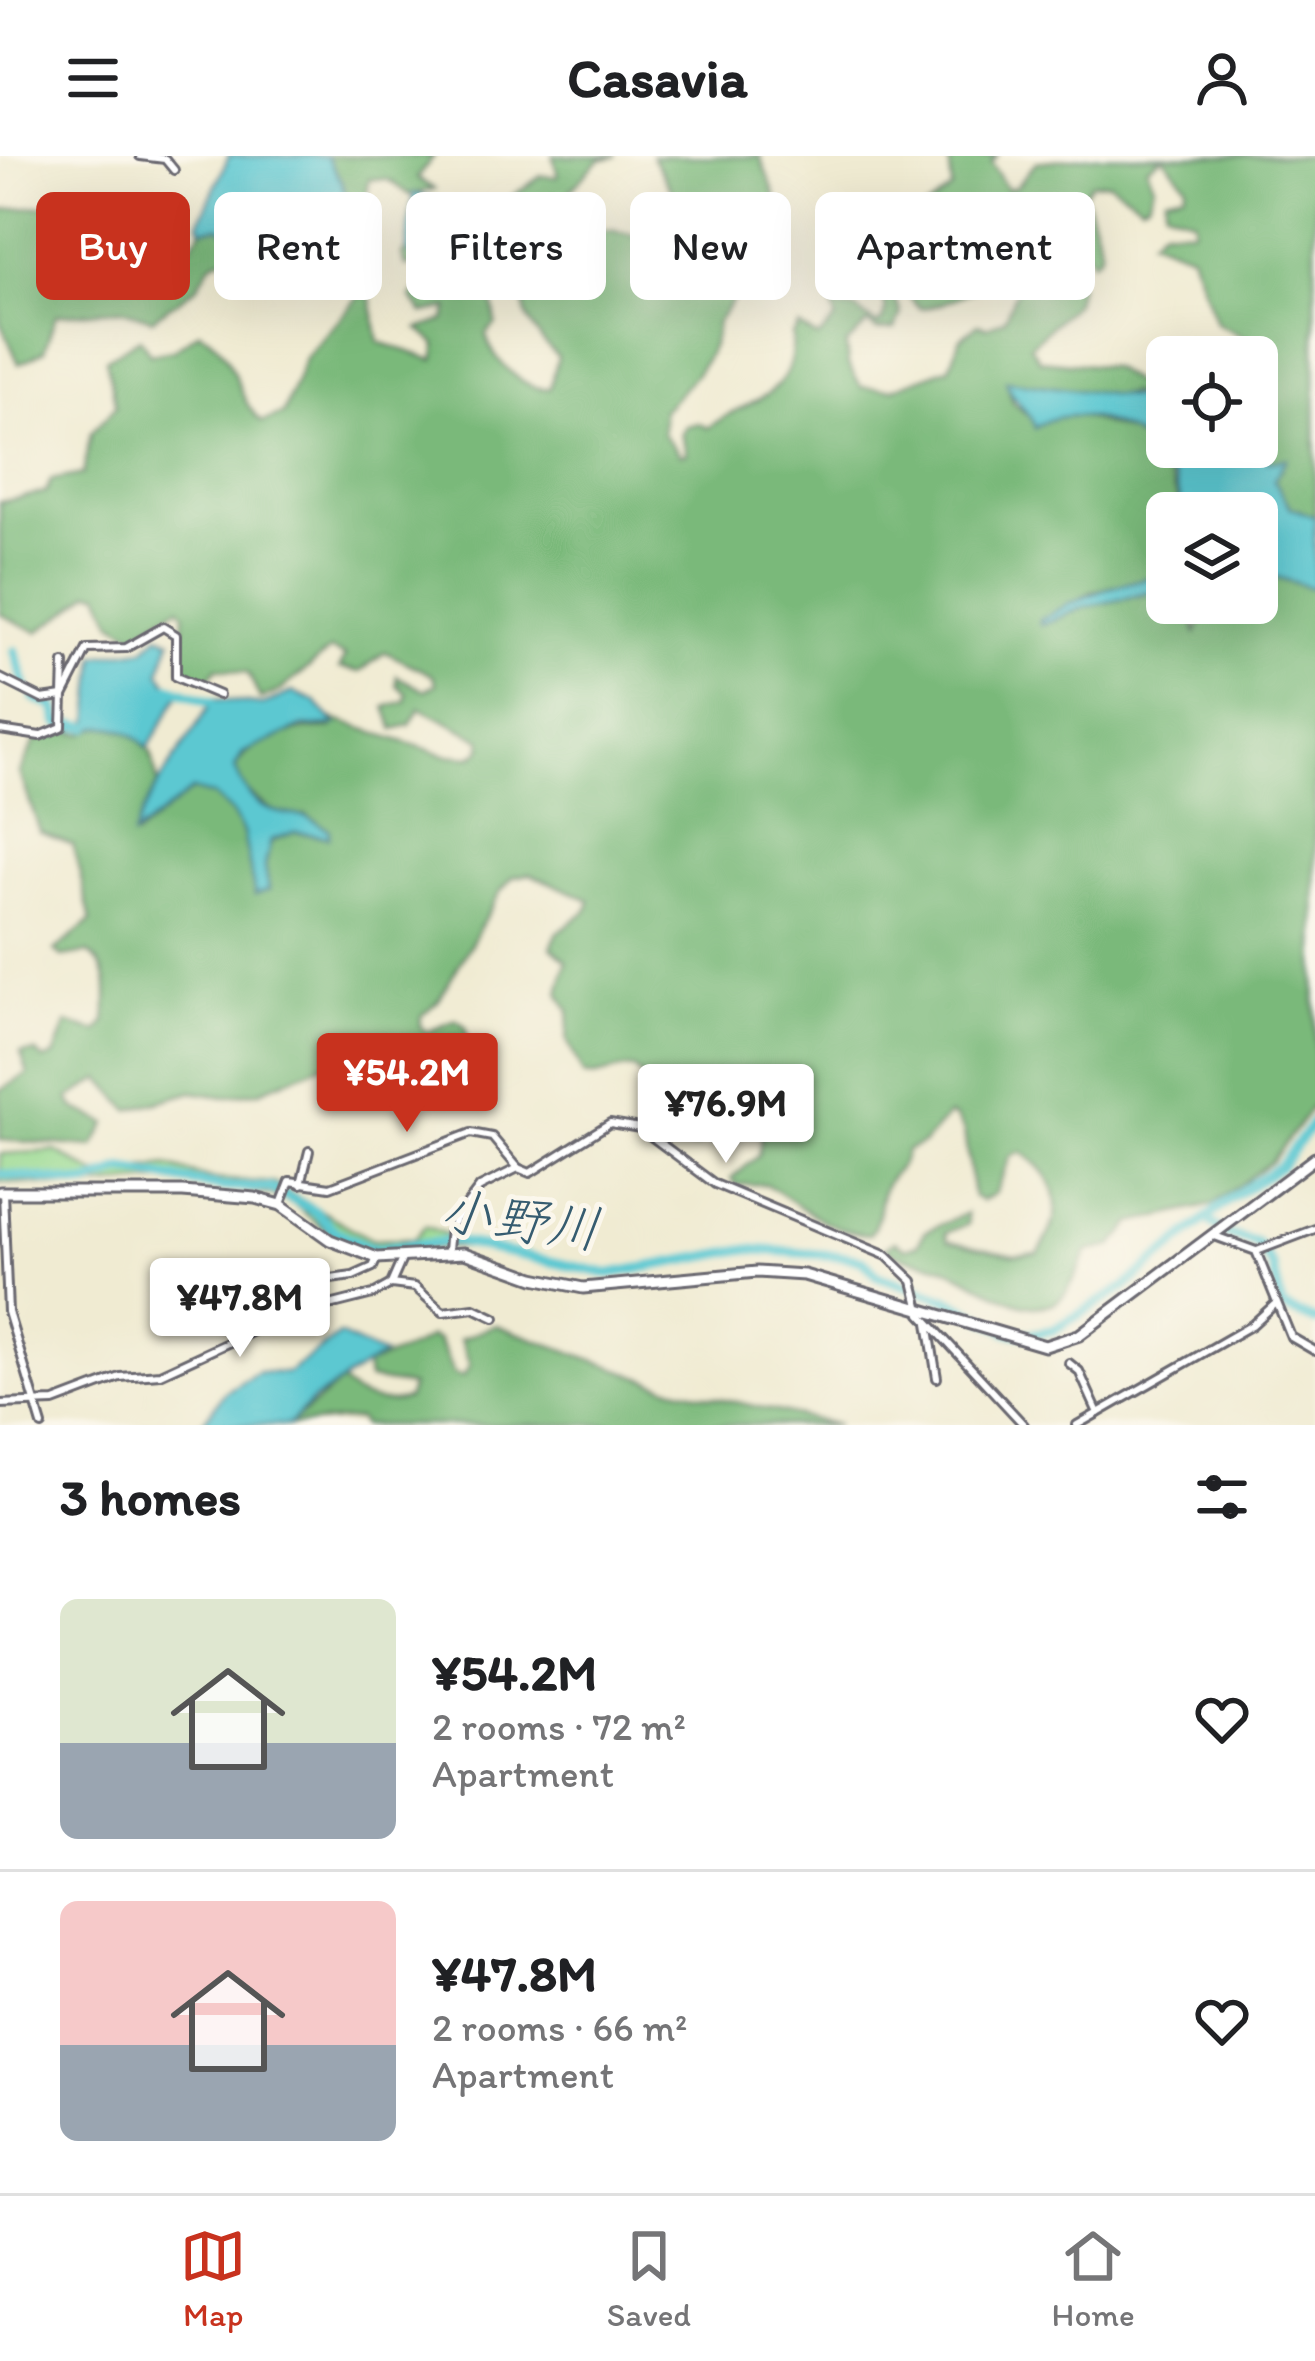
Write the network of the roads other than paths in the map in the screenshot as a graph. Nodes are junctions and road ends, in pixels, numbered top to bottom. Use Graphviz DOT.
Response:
graph roads {
  1 [pos="140,156"];
  2 [pos="174,170"];
  3 [pos="64,663"];
  4 [pos="0,678"];
  5 [pos="219,695"];
  6 [pos="64,696"];
  7 [pos="0,730"];
  8 [pos="309,1151"];
  9 [pos="1315,1158"];
  10 [pos="518,1168"];
  11 [pos="301,1184"];
  12 [pos="1,1192"];
  13 [pos="282,1203"];
  14 [pos="1315,1228"];
  15 [pos="1214,1232"];
  16 [pos="448,1249"];
  17 [pos="1260,1249"];
  18 [pos="377,1258"];
  19 [pos="402,1259"];
  20 [pos="308,1282"];
  21 [pos="391,1284"];
  22 [pos="1274,1305"];
  23 [pos="918,1306"];
  24 [pos="4,1313"];
  25 [pos="495,1318"];
  26 [pos="928,1322"];
  27 [pos="1315,1350"];
  28 [pos="1069,1363"];
  29 [pos="937,1378"];
  30 [pos="36,1403"];
  31 [pos="0,1404"];
  32 [pos="1098,1413"];
  33 [pos="43,1425"];
  34 [pos="1024,1425"];
  35 [pos="1077,1425"];
  1 -- 2 [label="street"];
  3 -- 6 [label="street"];
  4 -- 6 [label="street"];
  5 -- 6 [label="street"];
  6 -- 7 [label="street"];
  8 -- 11 [label="street"];
  9 -- 15 [label="main road"];
  10 -- 11 [label="street"];
  10 -- 16 [label="street"];
  10 -- 23 [label="street"];
  11 -- 13 [label="street"];
  12 -- 13 [label="main road"];
  12 -- 24 [label="street"];
  13 -- 18 [label="main road"];
  14 -- 17 [label="street"];
  15 -- 17 [label="street"];
  15 -- 23 [label="main road"];
  16 -- 19 [label="main road"];
  16 -- 23 [label="main road"];
  17 -- 22 [label="street"];
  18 -- 19 [label="main road"];
  18 -- 20 [label="street"];
  19 -- 21 [label="street"];
  21 -- 25 [label="street"];
  21 -- 30 [label="street"];
  22 -- 27 [label="street"];
  22 -- 32 [label="street"];
  23 -- 26 [label="street"];
  24 -- 30 [label="street"];
  26 -- 29 [label="street"];
  26 -- 34 [label="street"];
  28 -- 32 [label="street"];
  30 -- 31 [label="street"];
  30 -- 33 [label="street"];
  32 -- 35 [label="street"];
}
